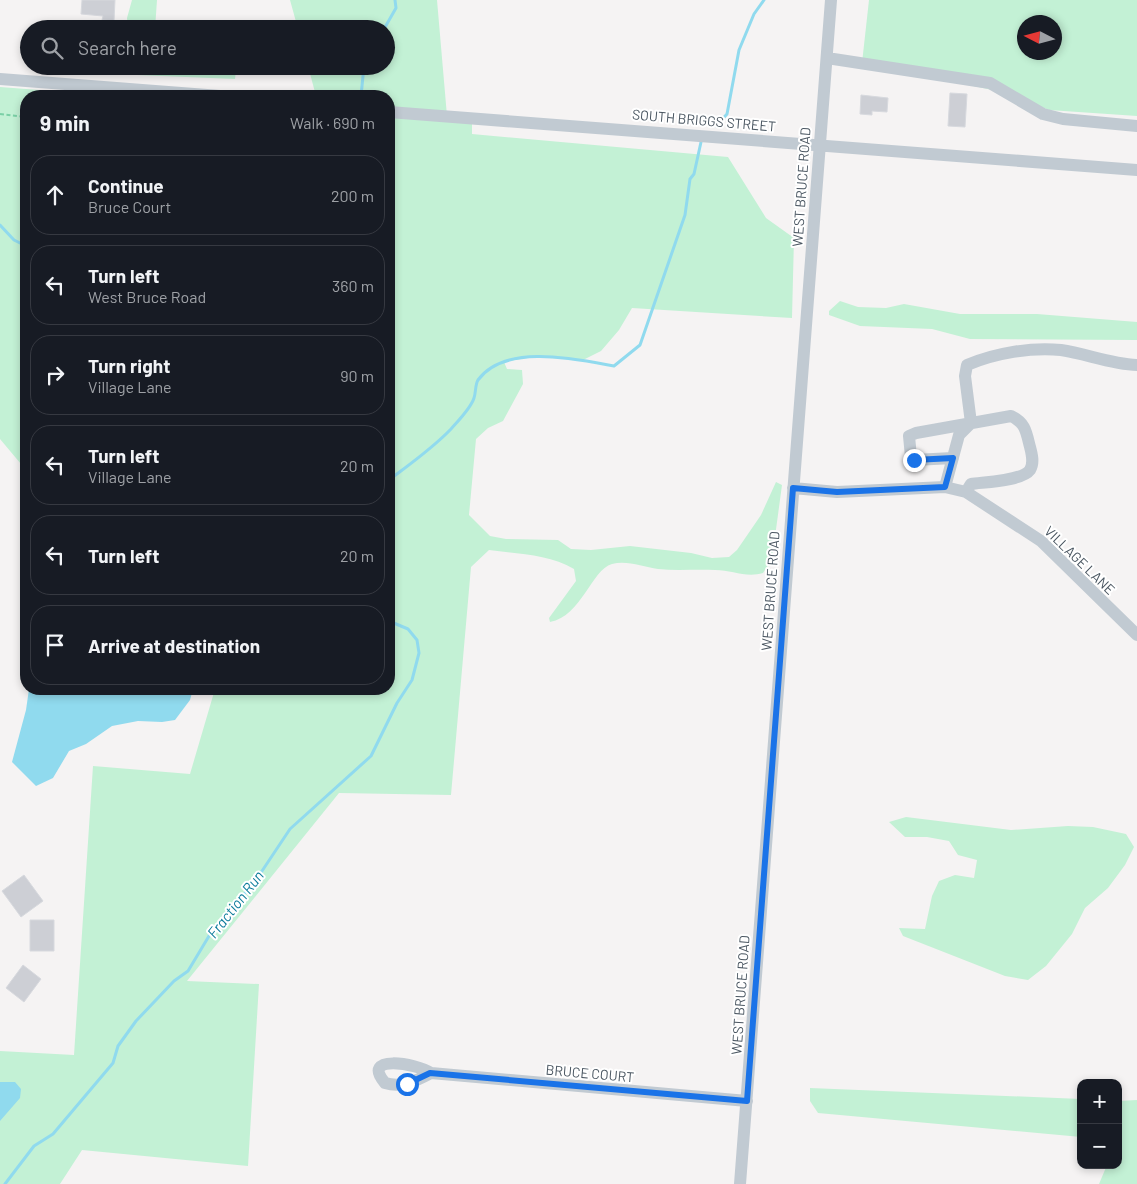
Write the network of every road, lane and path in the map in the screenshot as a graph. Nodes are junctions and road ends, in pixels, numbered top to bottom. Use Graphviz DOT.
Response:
graph roads {
  1 [pos="831,0"];
  2 [pos="827,58"];
  3 [pos="0,78"];
  4 [pos="147,90"];
  5 [pos="395,112"];
  6 [pos="0,114"];
  7 [pos="20,116"];
  8 [pos="1137,126"];
  9 [pos="820,144"];
  10 [pos="1137,170"];
  11 [pos="1137,365"];
  12 [pos="971,423"];
  13 [pos="953,458"];
  14 [pos="945,487"];
  15 [pos="793,488"];
  16 [pos="966,492"];
  17 [pos="1137,635"];
  18 [pos="430,1073"];
  19 [pos="747,1101"];
  20 [pos="740,1184"];
  1 -- 2 [label="street, WEST BRUCE ROAD"];
  2 -- 8 [label="street"];
  2 -- 9 [label="street, WEST BRUCE ROAD"];
  3 -- 4 [label="street"];
  5 -- 9 [label="street, SOUTH BRIGGS STREET"];
  6 -- 7 [label="path"];
  9 -- 10 [label="street, SOUTH BRIGGS STREET"];
  9 -- 15 [label="street, WEST BRUCE ROAD"];
  11 -- 12 [label="street"];
  12 -- 13 [label="street"];
  12 -- 13 [label="street"];
  12 -- 16 [label="street"];
  13 -- 14 [label="street"];
  14 -- 15 [label="street, VILLAGE LANE"];
  14 -- 16 [label="street, VILLAGE LANE"];
  15 -- 19 [label="street, WEST BRUCE ROAD"];
  16 -- 17 [label="street, VILLAGE LANE"];
  18 -- 19 [label="street, BRUCE COURT"];
  19 -- 20 [label="street, WEST BRUCE ROAD"];
}
